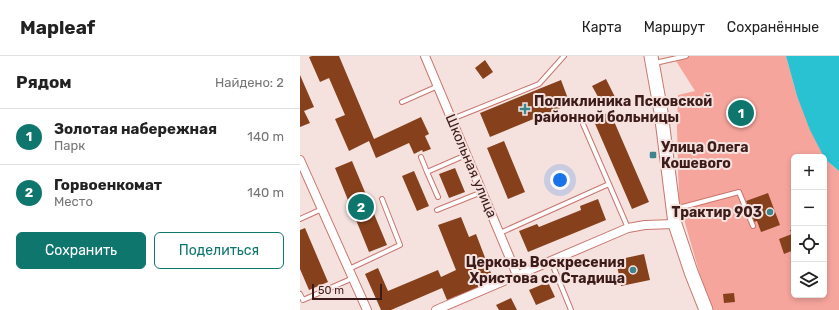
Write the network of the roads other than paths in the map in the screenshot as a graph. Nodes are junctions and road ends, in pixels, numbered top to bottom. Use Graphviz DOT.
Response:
graph roads {
  1 [pos="425,56"];
  2 [pos="564,56"];
  3 [pos="686,56"];
  4 [pos="652,59"];
  5 [pos="438,86"];
  6 [pos="402,102"];
  7 [pos="452,119"];
  8 [pos="583,124"];
  9 [pos="466,155"];
  10 [pos="421,156"];
  11 [pos="300,160"];
  12 [pos="427,172"];
  13 [pos="609,184"];
  14 [pos="482,192"];
  15 [pos="438,197"];
  16 [pos="382,199"];
  17 [pos="322,209"];
  18 [pos="437,210"];
  19 [pos="672,210"];
  20 [pos="300,219"];
  21 [pos="675,224"];
  22 [pos="752,226"];
  23 [pos="628,228"];
  24 [pos="499,233"];
  25 [pos="551,261"];
  26 [pos="348,269"];
  27 [pos="517,275"];
  28 [pos="353,278"];
  29 [pos="300,294"];
  30 [pos="366,310"];
  31 [pos="436,310"];
  32 [pos="571,310"];
  33 [pos="706,310"];
  1 -- 5 [label="street, Школьная улица"];
  2 -- 7 [label="lane"];
  3 -- 4 [label="lane"];
  4 -- 19 [label="main road"];
  5 -- 6 [label="lane"];
  5 -- 7 [label="street, Школьная улица"];
  7 -- 9 [label="street, Школьная улица"];
  8 -- 13 [label="lane"];
  9 -- 12 [label="lane"];
  9 -- 14 [label="street, Школьная улица"];
  10 -- 12 [label="lane"];
  11 -- 17 [label="street"];
  12 -- 15 [label="lane"];
  13 -- 23 [label="lane"];
  13 -- 24 [label="lane"];
  14 -- 18 [label="lane"];
  14 -- 24 [label="street, Школьная улица"];
  16 -- 26 [label="lane"];
  17 -- 20 [label="lane"];
  17 -- 26 [label="street"];
  19 -- 21 [label="main road"];
  19 -- 22 [label="lane"];
  21 -- 23 [label="street"];
  21 -- 33 [label="main road"];
  23 -- 25 [label="street"];
  24 -- 27 [label="street, Школьная улица"];
  25 -- 27 [label="street"];
  25 -- 32 [label="lane"];
  26 -- 28 [label="street"];
  27 -- 31 [label="street"];
  28 -- 29 [label="lane"];
  28 -- 30 [label="street"];
}
